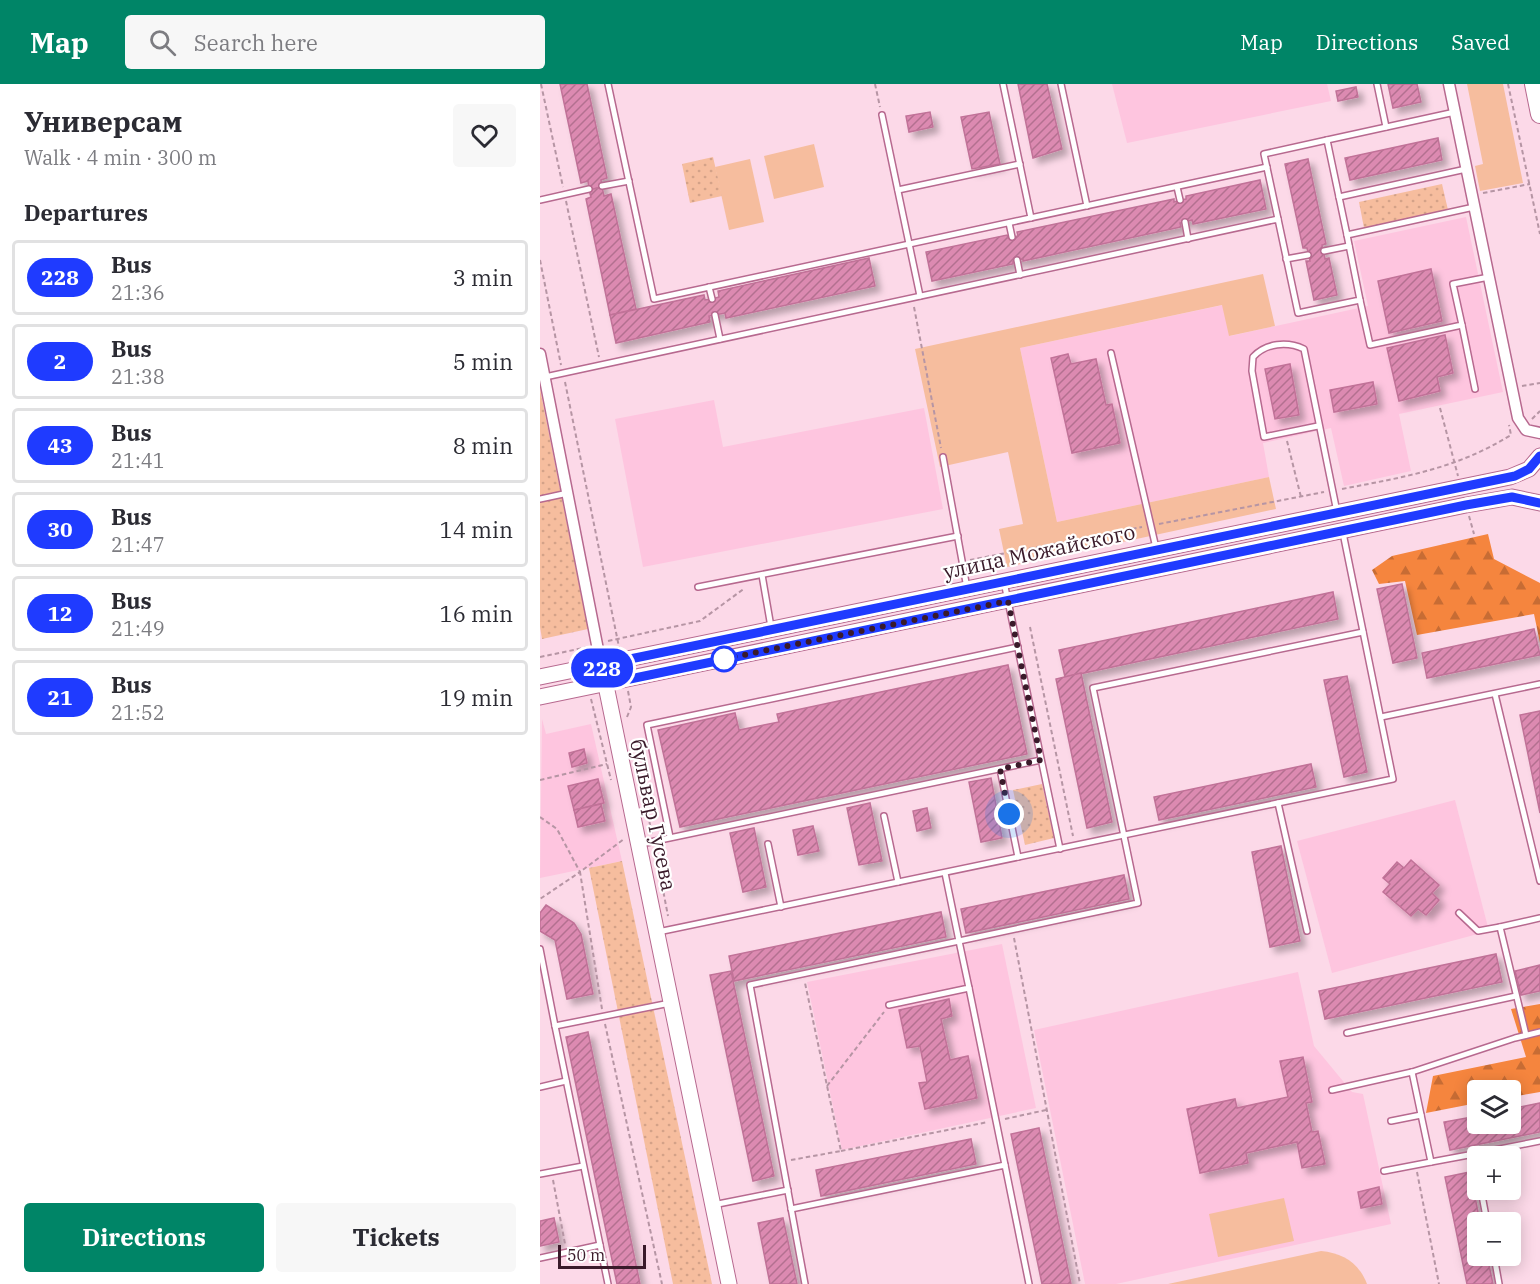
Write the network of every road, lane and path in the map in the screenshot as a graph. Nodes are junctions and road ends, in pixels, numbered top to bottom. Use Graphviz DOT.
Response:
graph roads {
  1 [pos="541,84"];
  2 [pos="608,84"];
  3 [pos="876,84"];
  4 [pos="1003,84"];
  5 [pos="1062,84"];
  6 [pos="1377,84"];
  7 [pos="1449,84"];
  8 [pos="1509,84"];
  9 [pos="1534,84"];
  10 [pos="1455,112"];
  11 [pos="1540,114"];
  12 [pos="882,115"];
  13 [pos="1386,127"];
  14 [pos="1326,140"];
  15 [pos="1020,164"];
  16 [pos="1267,167"];
  17 [pos="1466,170"];
  18 [pos="629,181"];
  19 [pos="1530,184"];
  20 [pos="602,186"];
  21 [pos="1177,187"];
  22 [pos="589,189"];
  23 [pos="898,190"];
  24 [pos="565,195"];
  25 [pos="1472,195"];
  26 [pos="1339,197"];
  27 [pos="540,200"];
  28 [pos="1180,200"];
  29 [pos="1087,206"];
  30 [pos="1474,207"];
  31 [pos="1031,218"];
  32 [pos="1278,219"];
  33 [pos="1185,222"];
  34 [pos="1009,223"];
  35 [pos="1540,234"];
  36 [pos="1347,235"];
  37 [pos="1012,237"];
  38 [pos="1188,239"];
  39 [pos="909,244"];
  40 [pos="1349,246"];
  41 [pos="1323,251"];
  42 [pos="1308,255"];
  43 [pos="1286,259"];
  44 [pos="540,260"];
  45 [pos="1017,260"];
  46 [pos="1020,275"];
  47 [pos="1489,277"];
  48 [pos="709,287"];
  49 [pos="921,296"];
  50 [pos="912,298"];
  51 [pos="712,299"];
  52 [pos="1360,300"];
  53 [pos="715,315"];
  54 [pos="1462,326"];
  55 [pos="720,339"];
  56 [pos="1112,353"];
  57 [pos="540,354"];
  58 [pos="600,358"];
  59 [pos="542,370"];
  60 [pos="563,373"];
  61 [pos="1540,383"];
  62 [pos="1512,388"];
  63 [pos="1475,389"];
  64 [pos="1440,408"];
  65 [pos="1509,419"];
  66 [pos="1318,426"];
  67 [pos="1285,433"];
  68 [pos="1540,433"];
  69 [pos="1540,456"];
  70 [pos="943,457"];
  71 [pos="1455,464"];
  72 [pos="1461,488"];
  73 [pos="1332,491"];
  74 [pos="568,494"];
  75 [pos="1301,497"];
  76 [pos="540,499"];
  77 [pos="1540,503"];
  78 [pos="1466,505"];
  79 [pos="1337,513"];
  80 [pos="1342,532"];
  81 [pos="1474,534"];
  82 [pos="958,536"];
  83 [pos="1156,548"];
  84 [pos="762,575"];
  85 [pos="1004,580"];
  86 [pos="698,587"];
  87 [pos="967,588"];
  88 [pos="1008,601"];
  89 [pos="1030,627"];
  90 [pos="771,629"];
  91 [pos="1363,632"];
  92 [pos="618,639"];
  93 [pos="597,644"];
  94 [pos="1018,647"];
  95 [pos="540,657"];
  96 [pos="621,660"];
  97 [pos="601,665"];
  98 [pos="540,677"];
  99 [pos="626,680"];
  100 [pos="606,684"];
  101 [pos="1540,684"];
  102 [pos="1495,694"];
  103 [pos="540,697"];
  104 [pos="631,707"];
  105 [pos="594,715"];
  106 [pos="1381,717"];
  107 [pos="1041,760"];
  108 [pos="607,764"];
  109 [pos="1000,769"];
  110 [pos="540,780"];
  111 [pos="612,786"];
  112 [pos="1278,803"];
  113 [pos="885,816"];
  114 [pos="540,818"];
  115 [pos="622,829"];
  116 [pos="1124,835"];
  117 [pos="670,837"];
  118 [pos="639,844"];
  119 [pos="768,844"];
  120 [pos="1075,845"];
  121 [pos="1060,849"];
  122 [pos="1018,857"];
  123 [pos="580,872"];
  124 [pos="945,873"];
  125 [pos="1540,881"];
  126 [pos="898,882"];
  127 [pos="540,899"];
  128 [pos="781,907"];
  129 [pos="1459,913"];
  130 [pos="1540,918"];
  131 [pos="1500,927"];
  132 [pos="1013,930"];
  133 [pos="1307,931"];
  134 [pos="657,933"];
  135 [pos="959,941"];
  136 [pos="540,949"];
  137 [pos="804,974"];
  138 [pos="969,988"];
  139 [pos="1516,996"];
  140 [pos="672,1002"];
  141 [pos="889,1005"];
  142 [pos="603,1015"];
  143 [pos="555,1026"];
  144 [pos="1540,1032"];
  145 [pos="1347,1033"];
  146 [pos="1526,1035"];
  147 [pos="1412,1072"];
  148 [pos="566,1081"];
  149 [pos="540,1087"];
  150 [pos="827,1087"];
  151 [pos="1332,1090"];
  152 [pos="1046,1110"];
  153 [pos="1421,1115"];
  154 [pos="996,1120"];
  155 [pos="1392,1121"];
  156 [pos="1540,1141"];
  157 [pos="1515,1146"];
  158 [pos="841,1151"];
  159 [pos="1467,1155"];
  160 [pos="783,1162"];
  161 [pos="1431,1162"];
  162 [pos="1005,1165"];
  163 [pos="584,1166"];
  164 [pos="1415,1166"];
  165 [pos="552,1172"];
  166 [pos="1384,1172"];
  167 [pos="540,1174"];
  168 [pos="788,1190"];
  169 [pos="713,1205"];
  170 [pos="791,1209"];
  171 [pos="600,1245"];
  172 [pos="552,1256"];
  173 [pos="540,1258"];
  174 [pos="1496,1266"];
  175 [pos="608,1284"];
  176 [pos="662,1284"];
  177 [pos="729,1284"];
  178 [pos="805,1284"];
  179 [pos="1029,1284"];
  180 [pos="1080,1284"];
  181 [pos="1439,1284"];
  182 [pos="1499,1284"];
  1 -- 24 [label="path"];
  2 -- 18 [label="lane"];
  3 -- 12 [label="path"];
  4 -- 15 [label="lane"];
  5 -- 29 [label="lane"];
  6 -- 13 [label="lane"];
  7 -- 10 [label="street"];
  8 -- 19 [label="path"];
  9 -- 11 [label="main road"];
  10 -- 13 [label="lane"];
  10 -- 17 [label="street"];
  12 -- 23 [label="lane"];
  13 -- 14 [label="lane"];
  14 -- 16 [label="lane"];
  14 -- 26 [label="lane"];
  15 -- 23 [label="lane"];
  15 -- 31 [label="lane"];
  16 -- 21 [label="lane"];
  16 -- 32 [label="lane"];
  17 -- 25 [label="street"];
  17 -- 26 [label="lane"];
  18 -- 20 [label="lane"];
  18 -- 48 [label="lane"];
  19 -- 25 [label="path"];
  19 -- 35 [label="path"];
  21 -- 28 [label="lane"];
  21 -- 29 [label="lane"];
  22 -- 24 [label="lane"];
  23 -- 39 [label="lane"];
  24 -- 27 [label="lane"];
  24 -- 58 [label="path"];
  25 -- 30 [label="street"];
  26 -- 36 [label="lane"];
  29 -- 31 [label="lane"];
  30 -- 36 [label="lane"];
  30 -- 47 [label="street"];
  31 -- 34 [label="lane"];
  32 -- 38 [label="lane"];
  32 -- 43 [label="lane"];
  33 -- 38 [label="lane"];
  34 -- 37 [label="lane"];
  34 -- 39 [label="lane"];
  36 -- 40 [label="lane"];
  38 -- 46 [label="lane"];
  39 -- 48 [label="lane"];
  39 -- 49 [label="lane"];
  40 -- 41 [label="lane"];
  40 -- 52 [label="lane"];
  42 -- 43 [label="lane"];
  43 -- 52 [label="lane"];
  44 -- 60 [label="path"];
  45 -- 46 [label="lane"];
  46 -- 49 [label="lane"];
  47 -- 54 [label="lane"];
  47 -- 62 [label="street"];
  48 -- 51 [label="lane"];
  49 -- 50 [label="lane"];
  50 -- 55 [label="lane"];
  50 -- 70 [label="path"];
  52 -- 54 [label="lane"];
  53 -- 55 [label="lane"];
  54 -- 63 [label="lane"];
  55 -- 60 [label="lane"];
  56 -- 83 [label="lane"];
  57 -- 59 [label="street, бульвар Гусева"];
  59 -- 60 [label="lane"];
  59 -- 74 [label="street, бульвар Гусева"];
  60 -- 92 [label="path"];
  61 -- 62 [label="path"];
  62 -- 68 [label="street"];
  64 -- 71 [label="path"];
  65 -- 71 [label="path"];
  66 -- 67 [label="lane"];
  66 -- 67 [label="lane"];
  66 -- 73 [label="lane"];
  67 -- 75 [label="path"];
  69 -- 72 [label="main road, улица Можайского"];
  70 -- 82 [label="lane"];
  71 -- 72 [label="path"];
  71 -- 73 [label="path"];
  72 -- 79 [label="main road, улица Можайского"];
  73 -- 79 [label="lane"];
  74 -- 76 [label="lane"];
  74 -- 93 [label="street, бульвар Гусева"];
  77 -- 78 [label="main road, улица Можайского"];
  78 -- 80 [label="main road, улица Можайского"];
  78 -- 81 [label="path"];
  79 -- 83 [label="main road, улица Можайского"];
  80 -- 88 [label="main road, улица Можайского"];
  80 -- 91 [label="lane"];
  82 -- 84 [label="lane"];
  82 -- 87 [label="lane"];
  83 -- 85 [label="main road, улица Можайского"];
  84 -- 86 [label="lane"];
  84 -- 90 [label="lane"];
  84 -- 92 [label="path"];
  85 -- 87 [label="main road, улица Можайского"];
  85 -- 88 [label="lane"];
  87 -- 90 [label="main road, улица Можайского"];
  88 -- 94 [label="lane"];
  88 -- 99 [label="main road, улица Можайского"];
  89 -- 120 [label="path"];
  90 -- 96 [label="main road, улица Можайского"];
  91 -- 106 [label="lane"];
  91 -- 116 [label="lane"];
  92 -- 93 [label="path"];
  92 -- 96 [label="path"];
  93 -- 95 [label="path"];
  93 -- 97 [label="street, бульвар Гусева"];
  94 -- 107 [label="lane"];
  94 -- 117 [label="lane"];
  96 -- 97 [label="main road, улица Можайского"];
  97 -- 98 [label="main road, улица Можайского"];
  97 -- 100 [label="main road, бульвар Гусева"];
  99 -- 100 [label="main road, улица Можайского"];
  99 -- 104 [label="path"];
  100 -- 103 [label="main road, улица Можайского"];
  100 -- 118 [label="main road, бульвар Гусева"];
  101 -- 102 [label="lane"];
  102 -- 106 [label="lane"];
  102 -- 125 [label="lane"];
  105 -- 108 [label="path"];
  106 -- 112 [label="lane"];
  107 -- 109 [label="lane"];
  107 -- 121 [label="lane"];
  108 -- 110 [label="path"];
  108 -- 111 [label="path"];
  109 -- 117 [label="lane"];
  109 -- 122 [label="lane"];
  112 -- 116 [label="lane"];
  112 -- 133 [label="lane"];
  113 -- 126 [label="lane"];
  114 -- 123 [label="path"];
  115 -- 123 [label="path"];
  116 -- 120 [label="lane"];
  116 -- 132 [label="lane"];
  117 -- 118 [label="lane"];
  118 -- 134 [label="main road, бульвар Гусева"];
  119 -- 128 [label="lane"];
  120 -- 121 [label="lane"];
  121 -- 122 [label="lane"];
  122 -- 124 [label="lane"];
  123 -- 127 [label="path"];
  123 -- 142 [label="path"];
  124 -- 126 [label="lane"];
  124 -- 135 [label="lane"];
  126 -- 128 [label="lane"];
  128 -- 134 [label="lane"];
  129 -- 131 [label="lane"];
  130 -- 131 [label="lane"];
  131 -- 139 [label="lane"];
  132 -- 135 [label="lane"];
  132 -- 152 [label="path"];
  134 -- 140 [label="main road, бульвар Гусева"];
  135 -- 137 [label="lane"];
  135 -- 138 [label="lane"];
  136 -- 143 [label="lane"];
  137 -- 150 [label="path"];
  137 -- 160 [label="lane"];
  138 -- 141 [label="lane"];
  138 -- 154 [label="lane"];
  139 -- 145 [label="lane"];
  139 -- 146 [label="lane"];
  140 -- 142 [label="lane"];
  140 -- 169 [label="main road, бульвар Гусева"];
  141 -- 150 [label="path"];
  142 -- 143 [label="lane"];
  142 -- 176 [label="path"];
  143 -- 148 [label="lane"];
  144 -- 146 [label="lane"];
  146 -- 147 [label="lane"];
  147 -- 151 [label="lane"];
  147 -- 153 [label="lane"];
  148 -- 149 [label="lane"];
  148 -- 163 [label="lane"];
  150 -- 158 [label="path"];
  152 -- 154 [label="path"];
  152 -- 180 [label="path"];
  153 -- 155 [label="lane"];
  153 -- 161 [label="lane"];
  154 -- 158 [label="path"];
  154 -- 162 [label="lane"];
  156 -- 157 [label="lane"];
  158 -- 160 [label="path"];
  159 -- 161 [label="lane"];
  160 -- 168 [label="lane"];
  161 -- 164 [label="lane"];
  162 -- 170 [label="lane"];
  162 -- 179 [label="lane"];
  163 -- 165 [label="lane"];
  163 -- 171 [label="lane"];
  164 -- 166 [label="lane"];
  164 -- 181 [label="path"];
  165 -- 167 [label="lane"];
  165 -- 172 [label="path"];
  168 -- 169 [label="lane"];
  168 -- 170 [label="lane"];
  169 -- 177 [label="main road, бульвар Гусева"];
  170 -- 178 [label="lane"];
  171 -- 172 [label="lane"];
  171 -- 175 [label="lane"];
  172 -- 173 [label="lane"];
  174 -- 182 [label="lane"];
}
